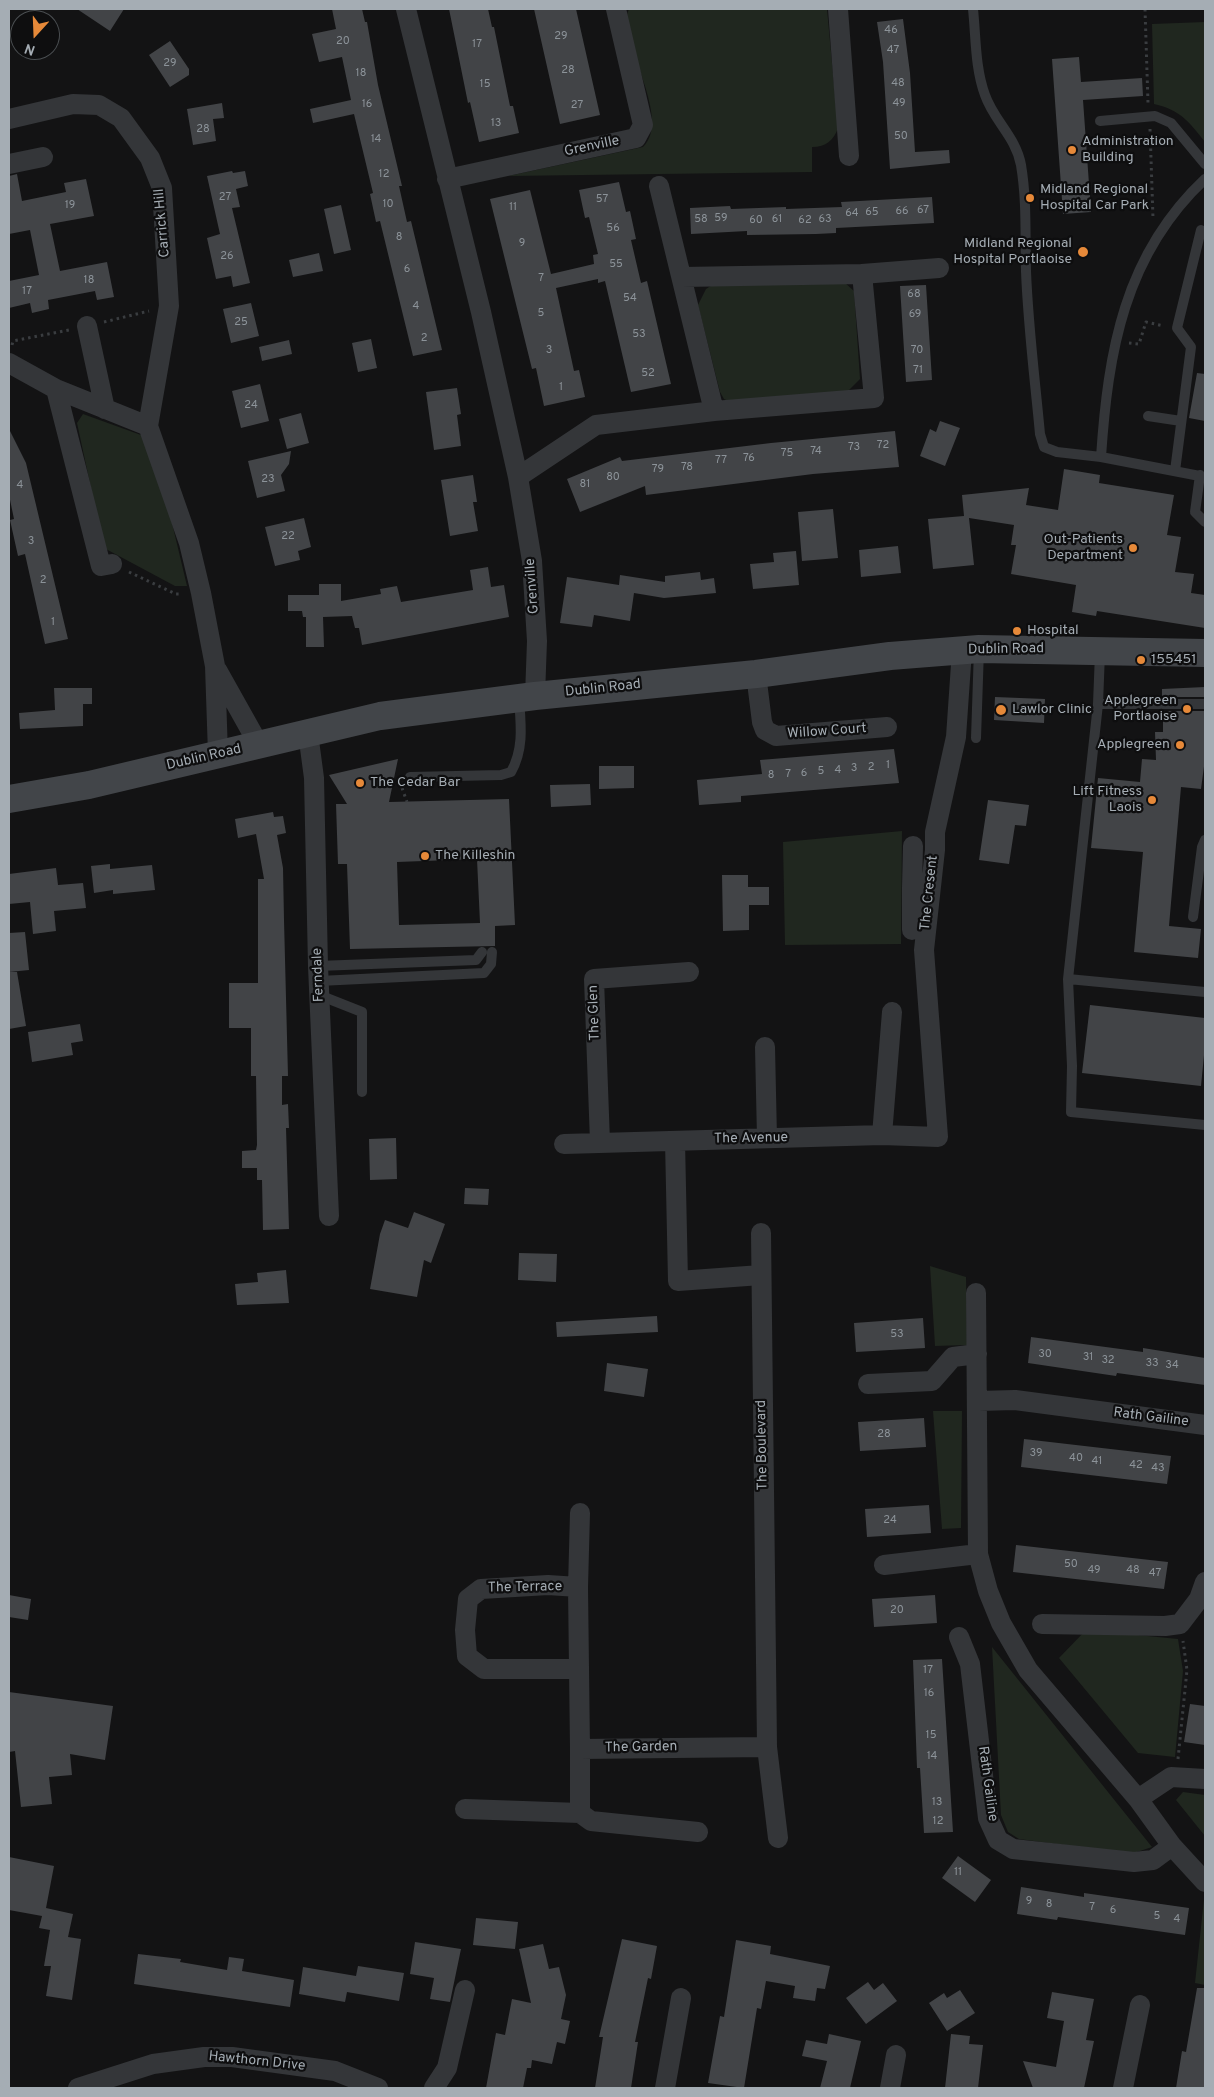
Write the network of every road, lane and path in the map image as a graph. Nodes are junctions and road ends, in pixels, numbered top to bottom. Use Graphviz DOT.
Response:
graph roads {
  1 [pos="406,9"];
  2 [pos="616,9"];
  3 [pos="838,9"];
  4 [pos="973,9"];
  5 [pos="9,119"];
  6 [pos="1100,120"];
  7 [pos="849,156"];
  8 [pos="43,157"];
  9 [pos="9,164"];
  10 [pos="1205,164"];
  11 [pos="447,179"];
  12 [pos="1205,180"];
  13 [pos="660,186"];
  14 [pos="1201,230"];
  15 [pos="939,268"];
  16 [pos="862,274"];
  17 [pos="682,277"];
  18 [pos="1146,322"];
  19 [pos="87,326"];
  20 [pos="1139,344"];
  21 [pos="9,363"];
  22 [pos="56,389"];
  23 [pos="105,409"];
  24 [pos="714,411"];
  25 [pos="1148,416"];
  26 [pos="1182,421"];
  27 [pos="148,426"];
  28 [pos="1101,457"];
  29 [pos="1175,471"];
  30 [pos="1203,476"];
  31 [pos="518,477"];
  32 [pos="1205,522"];
  33 [pos="112,564"];
  34 [pos="201,593"];
  35 [pos="1100,649"];
  36 [pos="970,650"];
  37 [pos="1205,653"];
  38 [pos="215,666"];
  39 [pos="756,674"];
  40 [pos="527,697"];
  41 [pos="1098,704"];
  42 [pos="1205,704"];
  43 [pos="887,727"];
  44 [pos="308,733"];
  45 [pos="976,738"];
  46 [pos="259,745"];
  47 [pos="218,754"];
  48 [pos="410,778"];
  49 [pos="9,799"];
  50 [pos="1205,840"];
  51 [pos="913,846"];
  52 [pos="921,889"];
  53 [pos="1193,917"];
  54 [pos="912,930"];
  55 [pos="689,972"];
  56 [pos="1068,979"];
  57 [pos="319,981"];
  58 [pos="1205,992"];
  59 [pos="892,1012"];
  60 [pos="765,1047"];
  61 [pos="362,1092"];
  62 [pos="1204,1125"];
  63 [pos="882,1135"];
  64 [pos="938,1137"];
  65 [pos="767,1138"];
  66 [pos="675,1141"];
  67 [pos="600,1142"];
  68 [pos="564,1144"];
  69 [pos="329,1216"];
  70 [pos="761,1232"];
  71 [pos="760,1275"];
  72 [pos="976,1293"];
  73 [pos="977,1354"];
  74 [pos="868,1384"];
  75 [pos="978,1401"];
  76 [pos="1205,1425"];
  77 [pos="580,1513"];
  78 [pos="978,1554"];
  79 [pos="884,1565"];
  80 [pos="1205,1582"];
  81 [pos="578,1587"];
  82 [pos="1042,1624"];
  83 [pos="1180,1624"];
  84 [pos="959,1637"];
  85 [pos="578,1669"];
  86 [pos="767,1747"];
  87 [pos="580,1749"];
  88 [pos="1177,1776"];
  89 [pos="1205,1779"];
  90 [pos="1138,1799"];
  91 [pos="464,1809"];
  92 [pos="580,1813"];
  93 [pos="698,1832"];
  94 [pos="778,1838"];
  95 [pos="1172,1846"];
  96 [pos="1205,1882"];
  97 [pos="465,1990"];
  98 [pos="680,1998"];
  99 [pos="1140,2005"];
  100 [pos="896,2055"];
  101 [pos="78,2088"];
  102 [pos="378,2088"];
  103 [pos="434,2088"];
  104 [pos="665,2088"];
  105 [pos="890,2088"];
  106 [pos="1123,2088"];
  1 -- 11 [label="street, Grenville"];
  2 -- 11 [label="street, Grenville"];
  3 -- 7 [label="street"];
  4 -- 28 [label="lane"];
  5 -- 27 [label="street, Carrick Hill"];
  6 -- 10 [label="lane"];
  8 -- 9 [label="street"];
  11 -- 31 [label="street, Grenville"];
  12 -- 28 [label="lane"];
  13 -- 17 [label="street"];
  14 -- 26 [label="lane"];
  15 -- 16 [label="street"];
  16 -- 17 [label="street"];
  16 -- 24 [label="street"];
  17 -- 24 [label="street"];
  18 -- 20 [label="path"];
  19 -- 23 [label="street"];
  21 -- 22 [label="street"];
  22 -- 23 [label="street"];
  22 -- 33 [label="street"];
  23 -- 27 [label="street"];
  24 -- 31 [label="street"];
  25 -- 26 [label="lane"];
  26 -- 29 [label="lane"];
  27 -- 34 [label="street, Carrick Hill"];
  28 -- 29 [label="lane"];
  29 -- 30 [label="lane"];
  30 -- 32 [label="lane"];
  31 -- 40 [label="street, Grenville"];
  33 -- 34 [label="path"];
  34 -- 38 [label="street, Carrick Hill"];
  35 -- 36 [label="main road, Dublin Road"];
  35 -- 37 [label="main road, Dublin Road"];
  35 -- 41 [label="lane"];
  36 -- 39 [label="main road, Dublin Road"];
  36 -- 45 [label="lane"];
  36 -- 52 [label="street, The Cresent"];
  38 -- 46 [label="street, Carrick Hill"];
  38 -- 47 [label="street, Carrick Hill"];
  39 -- 40 [label="main road, Dublin Road"];
  39 -- 43 [label="street, Willow Court"];
  40 -- 44 [label="main road, Dublin Road"];
  40 -- 48 [label="lane"];
  41 -- 42 [label="lane"];
  41 -- 56 [label="lane"];
  44 -- 46 [label="main road, Dublin Road"];
  44 -- 57 [label="street, Ferndale"];
  46 -- 47 [label="main road, Dublin Road"];
  47 -- 49 [label="main road, Dublin Road"];
  50 -- 53 [label="lane"];
  51 -- 52 [label="street"];
  52 -- 54 [label="street"];
  52 -- 64 [label="street, The Cresent"];
  55 -- 67 [label="street, The Glen"];
  56 -- 58 [label="lane"];
  56 -- 62 [label="lane"];
  57 -- 57 [label="lane"];
  57 -- 61 [label="lane"];
  57 -- 69 [label="street, Ferndale"];
  59 -- 63 [label="street"];
  60 -- 65 [label="street"];
  63 -- 64 [label="street, The Avenue"];
  63 -- 65 [label="street, The Avenue"];
  65 -- 66 [label="street, The Avenue"];
  66 -- 67 [label="street, The Avenue"];
  66 -- 71 [label="street"];
  67 -- 68 [label="street, The Avenue"];
  70 -- 71 [label="street, The Boulevard"];
  71 -- 86 [label="street, The Boulevard"];
  72 -- 73 [label="street"];
  73 -- 74 [label="street"];
  73 -- 75 [label="street"];
  75 -- 76 [label="street, Rath Gailine"];
  75 -- 78 [label="street"];
  77 -- 81 [label="street"];
  78 -- 79 [label="street"];
  78 -- 90 [label="street"];
  80 -- 83 [label="street"];
  81 -- 85 [label="street"];
  81 -- 85 [label="street, The Terrace"];
  82 -- 83 [label="street"];
  83 -- 88 [label="path"];
  84 -- 95 [label="street, Rath Gailine"];
  85 -- 87 [label="street"];
  86 -- 87 [label="street, The Garden"];
  86 -- 94 [label="street, The Boulevard"];
  87 -- 92 [label="street"];
  88 -- 89 [label="street"];
  88 -- 90 [label="street"];
  90 -- 95 [label="street"];
  91 -- 92 [label="street"];
  92 -- 93 [label="street"];
  95 -- 96 [label="street"];
  97 -- 103 [label="street"];
  98 -- 104 [label="street"];
  99 -- 106 [label="street"];
  100 -- 105 [label="street"];
  101 -- 102 [label="street, Hawthorn Drive"];
}
